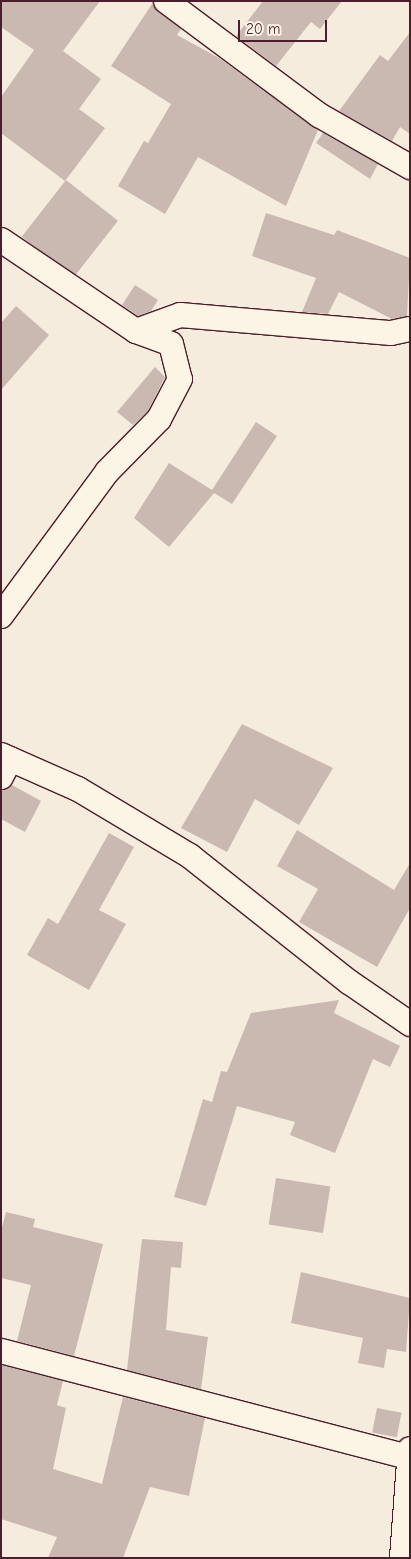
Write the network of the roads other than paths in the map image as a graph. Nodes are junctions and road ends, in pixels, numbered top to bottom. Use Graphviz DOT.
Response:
graph roads {
  1 [pos="166,1"];
  2 [pos="410,167"];
  3 [pos="1,240"];
  4 [pos="410,328"];
  5 [pos="136,331"];
  6 [pos="1,616"];
  7 [pos="4,764"];
  8 [pos="410,1024"];
  9 [pos="1,1351"];
  10 [pos="409,1453"];
  11 [pos="402,1558"];
  1 -- 2 [label="street"];
  3 -- 5 [label="street"];
  4 -- 5 [label="street"];
  5 -- 6 [label="street"];
  7 -- 8 [label="street"];
  9 -- 10 [label="street"];
  10 -- 11 [label="street"];
}
